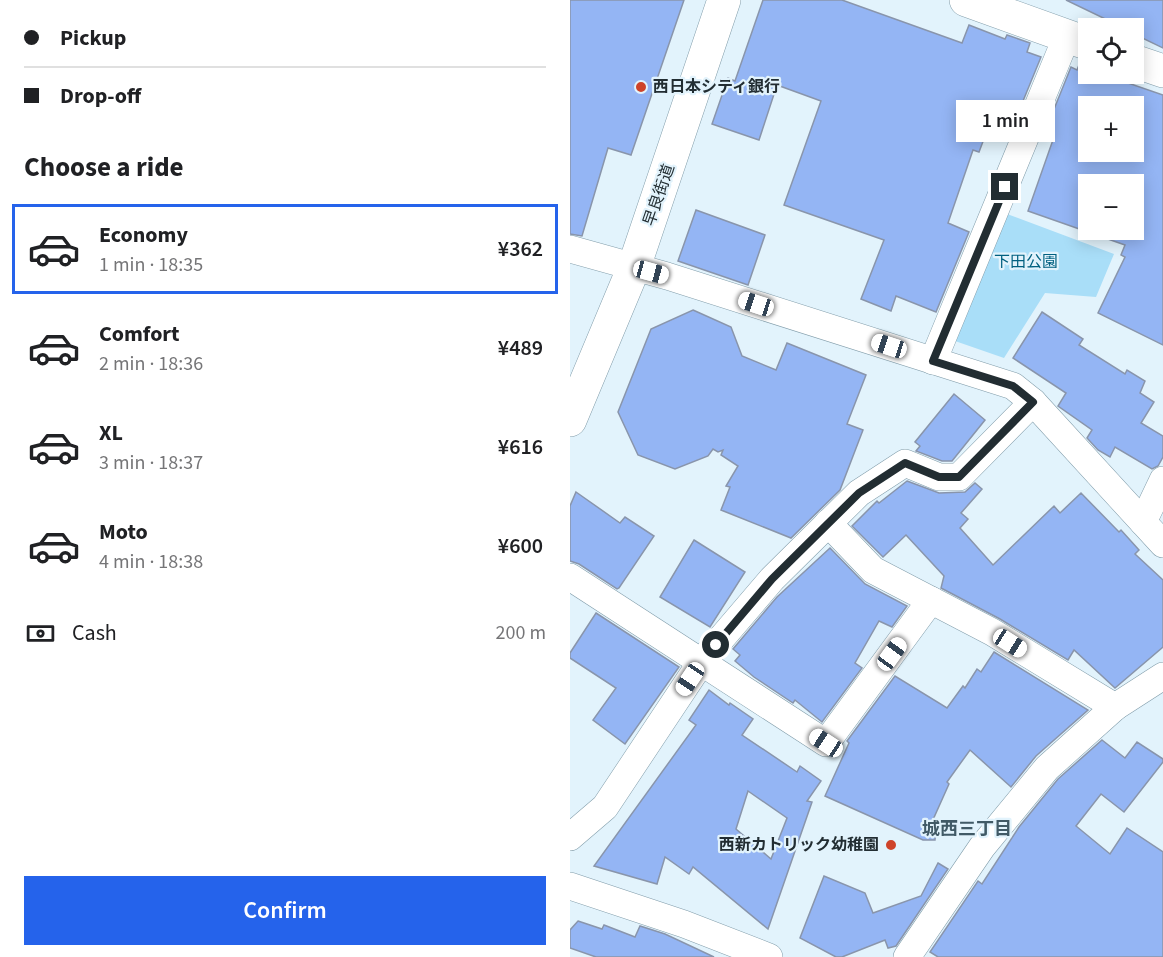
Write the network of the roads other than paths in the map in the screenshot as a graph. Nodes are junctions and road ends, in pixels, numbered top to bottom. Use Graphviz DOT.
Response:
graph roads {
  1 [pos="724,0"];
  2 [pos="966,0"];
  3 [pos="1078,40"];
  4 [pos="1144,64"];
  5 [pos="1163,71"];
  6 [pos="570,249"];
  7 [pos="634,267"];
  8 [pos="933,361"];
  9 [pos="1033,402"];
  10 [pos="570,420"];
  11 [pos="1163,480"];
  12 [pos="1143,522"];
  13 [pos="828,523"];
  14 [pos="1163,544"];
  15 [pos="570,577"];
  16 [pos="931,600"];
  17 [pos="702,661"];
  18 [pos="1163,676"];
  19 [pos="1115,707"];
  20 [pos="570,837"];
  21 [pos="570,886"];
  22 [pos="769,957"];
  23 [pos="908,957"];
  1 -- 7 [label="street, 早良街道"];
  2 -- 3 [label="street"];
  3 -- 8 [label="street"];
  4 -- 5 [label="street"];
  6 -- 7 [label="street"];
  7 -- 8 [label="street"];
  7 -- 10 [label="street, 早良街道"];
  8 -- 9 [label="street"];
  9 -- 12 [label="street"];
  9 -- 13 [label="street"];
  11 -- 12 [label="street"];
  12 -- 14 [label="street"];
  13 -- 16 [label="street"];
  13 -- 17 [label="street"];
  15 -- 17 [label="street"];
  16 -- 17 [label="street"];
  16 -- 19 [label="street"];
  17 -- 20 [label="street"];
  18 -- 19 [label="street"];
  19 -- 23 [label="street"];
  21 -- 22 [label="street"];
}
